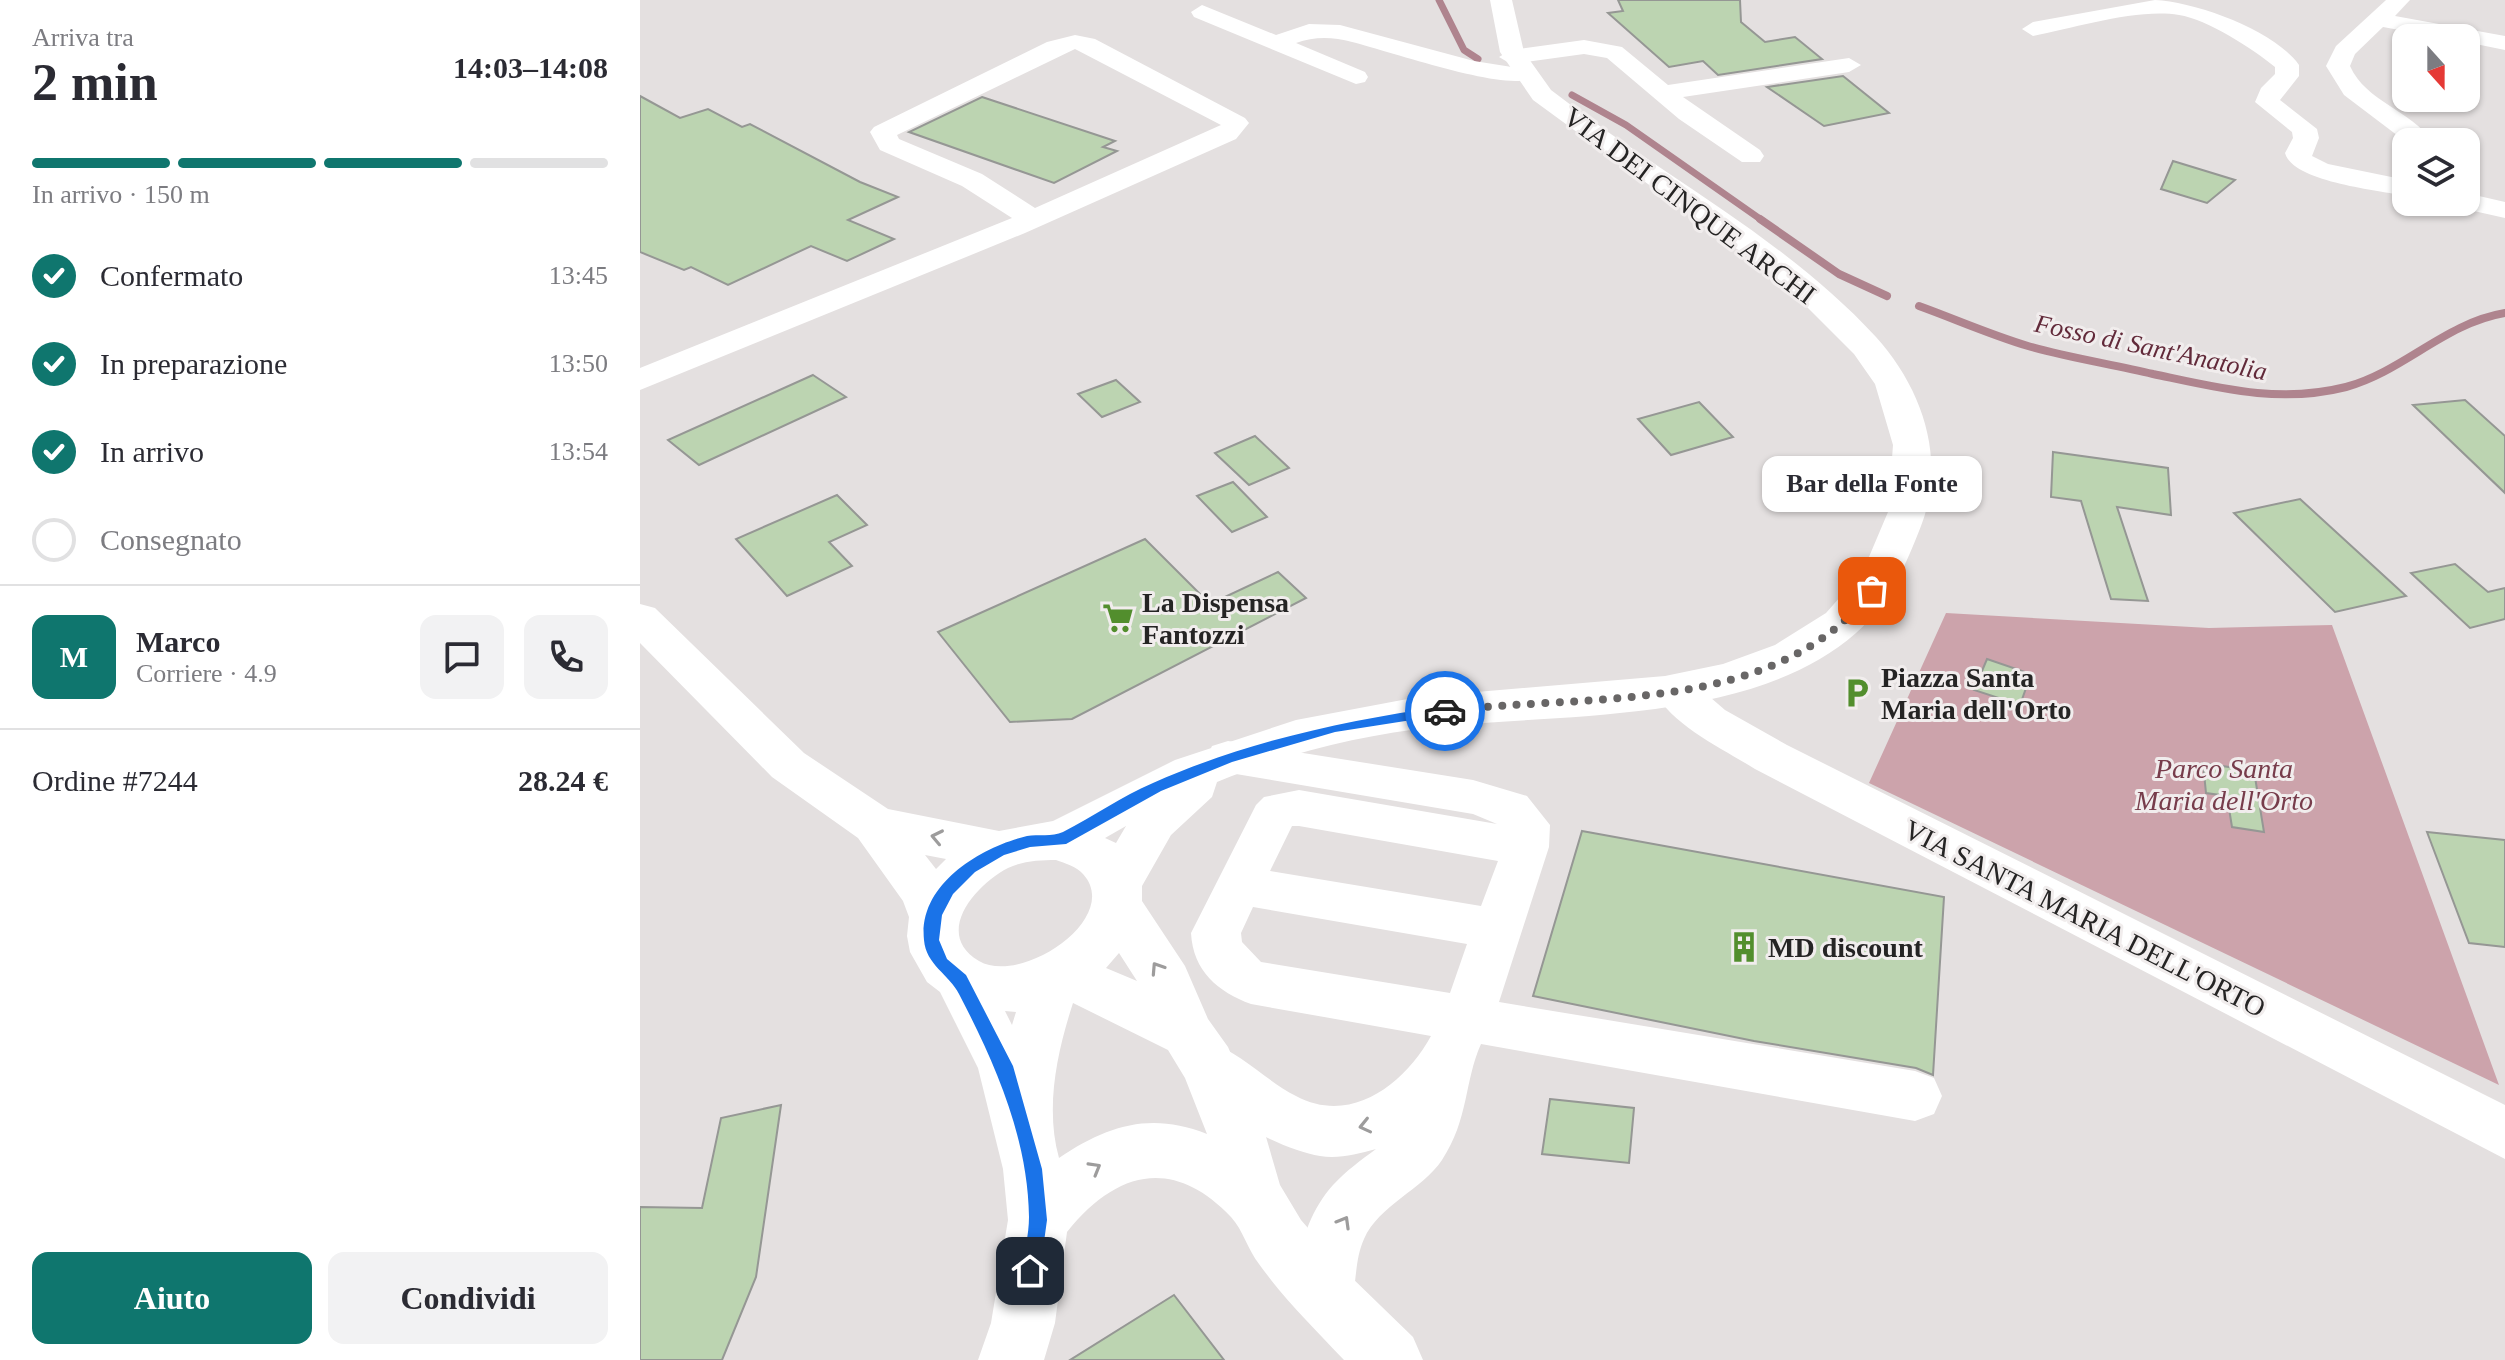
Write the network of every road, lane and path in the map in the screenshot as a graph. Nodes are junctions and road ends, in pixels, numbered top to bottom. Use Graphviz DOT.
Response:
graph roads {
  1 [pos="1501,0"];
  2 [pos="2108,0"];
  3 [pos="2399,0"];
  4 [pos="2141,10"];
  5 [pos="1202,12"];
  6 [pos="2378,19"];
  7 [pos="2033,29"];
  8 [pos="1370,39"];
  9 [pos="1274,43"];
  10 [pos="2505,43"];
  11 [pos="1312,59"];
  12 [pos="1849,65"];
  13 [pos="1517,66"];
  14 [pos="1356,77"];
  15 [pos="1663,93"];
  16 [pos="2407,128"];
  17 [pos="1751,156"];
  18 [pos="2392,185"];
  19 [pos="2480,204"];
  20 [pos="2505,210"];
  21 [pos="1024,223"];
  22 [pos="640,380"];
  23 [pos="640,618"];
  24 [pos="1674,690"];
  25 [pos="1228,758"];
  26 [pos="875,825"];
  27 [pos="1061,840"];
  28 [pos="1526,847"];
  29 [pos="999,851"];
  30 [pos="1238,885"];
  31 [pos="1118,894"];
  32 [pos="934,915"];
  33 [pos="1498,929"];
  34 [pos="1056,975"];
  35 [pos="961,980"];
  36 [pos="1457,1041"];
  37 [pos="1198,1049"];
  38 [pos="1915,1096"];
  39 [pos="1022,1128"];
  40 [pos="2505,1133"];
  41 [pos="1253,1197"];
  42 [pos="1038,1220"];
  43 [pos="1326,1296"];
  44 [pos="1011,1360"];
  45 [pos="1390,1360"];
  1 -- 13 [label="main road"];
  2 -- 4 [label="street"];
  3 -- 6 [label="street"];
  4 -- 7 [label="street"];
  4 -- 18 [label="street"];
  5 -- 9 [label="street"];
  6 -- 10 [label="street"];
  6 -- 16 [label="street"];
  8 -- 9 [label="street"];
  8 -- 11 [label="street"];
  8 -- 13 [label="street"];
  9 -- 11 [label="street"];
  11 -- 14 [label="street"];
  12 -- 15 [label="street"];
  13 -- 15 [label="street"];
  13 -- 24 [label="main road, VIA DEI CINQUE ARCHI"];
  15 -- 17 [label="street"];
  19 -- 20 [label="street"];
  21 -- 21 [label="street"];
  21 -- 22 [label="street"];
  23 -- 26 [label="main road"];
  24 -- 25 [label="main road, VIA DEI CINQUE ARCHI"];
  24 -- 40 [label="street, VIA SANTA MARIA DELL'ORTO"];
  25 -- 27 [label="main road, VIA DEI CINQUE ARCHI"];
  25 -- 28 [label="street"];
  25 -- 31 [label="main road"];
  29 -- 26 [label="main road, one-way"];
  26 -- 32 [label="main road"];
  27 -- 29 [label="main road"];
  27 -- 31 [label="main road"];
  28 -- 30 [label="street"];
  28 -- 33 [label="street"];
  29 -- 32 [label="main road"];
  30 -- 33 [label="street"];
  30 -- 36 [label="street"];
  31 -- 34 [label="main road"];
  37 -- 31 [label="main road, one-way"];
  32 -- 35 [label="main road"];
  33 -- 36 [label="street"];
  34 -- 35 [label="main road"];
  34 -- 37 [label="main road"];
  34 -- 39 [label="main road"];
  35 -- 39 [label="main road"];
  36 -- 37 [label="street, one-way"];
  36 -- 38 [label="street"];
  43 -- 36 [label="street, one-way"];
  37 -- 41 [label="main road"];
  39 -- 42 [label="main road"];
  42 -- 41 [label="main road, one-way"];
  41 -- 43 [label="main road"];
  42 -- 44 [label="main road"];
  43 -- 45 [label="main road"];
}
